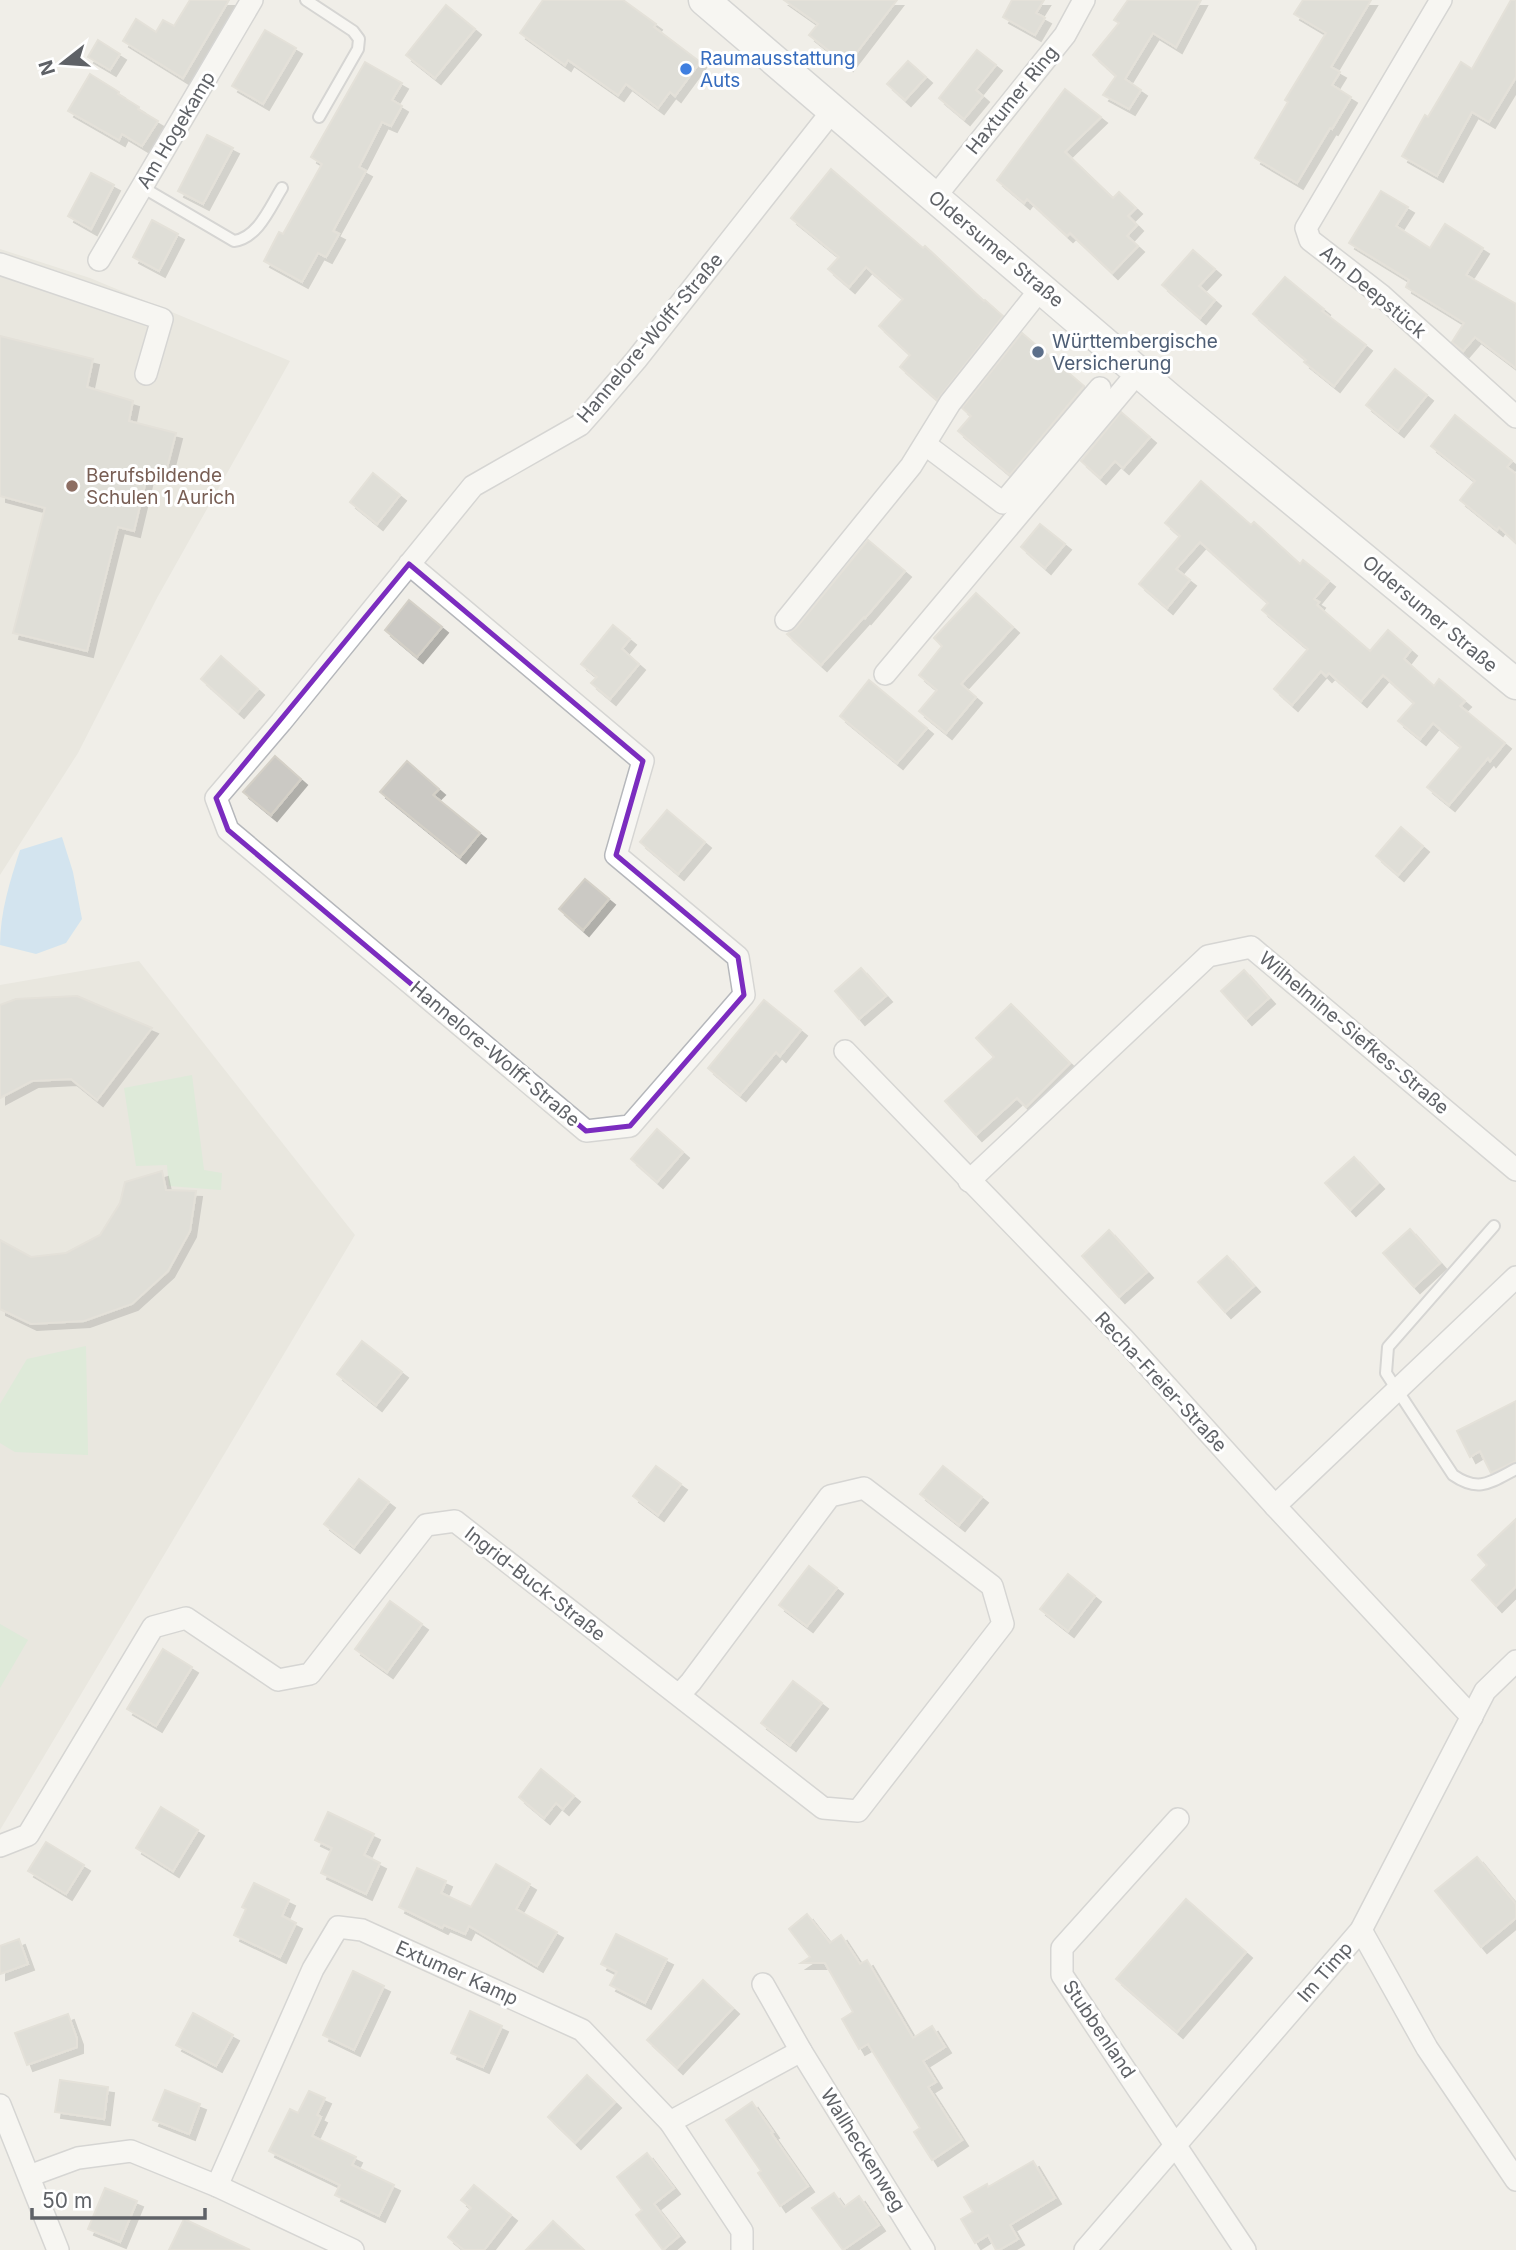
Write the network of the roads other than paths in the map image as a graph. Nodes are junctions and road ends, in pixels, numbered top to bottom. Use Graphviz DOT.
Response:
graph roads {
  1 [pos="252,0"];
  2 [pos="306,0"];
  3 [pos="704,0"];
  4 [pos="1084,0"];
  5 [pos="1441,0"];
  6 [pos="833,110"];
  7 [pos="319,117"];
  8 [pos="142,187"];
  9 [pos="282,188"];
  10 [pos="934,197"];
  11 [pos="99,260"];
  12 [pos="0,264"];
  13 [pos="1042,287"];
  14 [pos="1139,371"];
  15 [pos="146,374"];
  16 [pos="1100,388"];
  17 [pos="1516,417"];
  18 [pos="926,445"];
  19 [pos="409,564"];
  20 [pos="786,620"];
  21 [pos="885,674"];
  22 [pos="1516,684"];
  23 [pos="845,1051"];
  24 [pos="1516,1170"];
  25 [pos="969,1181"];
  26 [pos="1494,1226"];
  27 [pos="1516,1277"];
  28 [pos="1397,1390"];
  29 [pos="1516,1469"];
  30 [pos="1275,1506"];
  31 [pos="1516,1661"];
  32 [pos="679,1695"];
  33 [pos="1472,1717"];
  34 [pos="1178,1818"];
  35 [pos="0,1846"];
  36 [pos="1361,1930"];
  37 [pos="763,1984"];
  38 [pos="801,2051"];
  39 [pos="0,2105"];
  40 [pos="670,2122"];
  41 [pos="1176,2145"];
  42 [pos="1514,2173"];
  43 [pos="29,2176"];
  44 [pos="217,2186"];
  45 [pos="58,2250"];
  46 [pos="353,2250"];
  47 [pos="742,2250"];
  48 [pos="924,2250"];
  49 [pos="1085,2250"];
  50 [pos="1245,2250"];
  1 -- 8 [label="street, Am Hogekamp"];
  2 -- 7 [label="lane"];
  3 -- 6 [label="main road, Oldersumer Straße"];
  4 -- 10 [label="street, Haxtumer Ring"];
  5 -- 17 [label="street, Am Deepstück"];
  6 -- 10 [label="main road, Oldersumer Straße"];
  6 -- 19 [label="street, Hannelore-Wolff-Straße"];
  8 -- 9 [label="lane"];
  8 -- 11 [label="street, Am Hogekamp"];
  10 -- 13 [label="main road, Oldersumer Straße"];
  12 -- 15 [label="street"];
  13 -- 14 [label="main road, Oldersumer Straße"];
  13 -- 18 [label="street"];
  14 -- 21 [label="street"];
  14 -- 22 [label="main road, Oldersumer Straße"];
  16 -- 18 [label="street"];
  18 -- 20 [label="street"];
  19 -- 19 [label="street, Hannelore-Wolff-Straße"];
  23 -- 25 [label="street, Recha-Freier-Straße"];
  24 -- 25 [label="street, Wilhelmine-Siefkes-Straße"];
  25 -- 30 [label="street, Recha-Freier-Straße"];
  26 -- 28 [label="lane"];
  27 -- 28 [label="street"];
  28 -- 29 [label="lane"];
  28 -- 30 [label="street"];
  30 -- 33 [label="street, Recha-Freier-Straße"];
  31 -- 33 [label="street, Im Timp"];
  32 -- 32 [label="street, Ingrid-Buck-Straße"];
  32 -- 35 [label="street, Ingrid-Buck-Straße"];
  33 -- 36 [label="street, Im Timp"];
  34 -- 41 [label="street, Stubbenland"];
  36 -- 41 [label="street, Im Timp"];
  36 -- 42 [label="street"];
  37 -- 38 [label="street, Wallheckenweg"];
  38 -- 40 [label="street"];
  38 -- 48 [label="street, Wallheckenweg"];
  39 -- 43 [label="street"];
  40 -- 44 [label="street, Extumer Kamp"];
  40 -- 47 [label="street, Extumer Kamp"];
  41 -- 49 [label="street, Im Timp"];
  41 -- 50 [label="street, Stubbenland"];
  43 -- 44 [label="street"];
  43 -- 45 [label="street"];
  44 -- 46 [label="street"];
}
